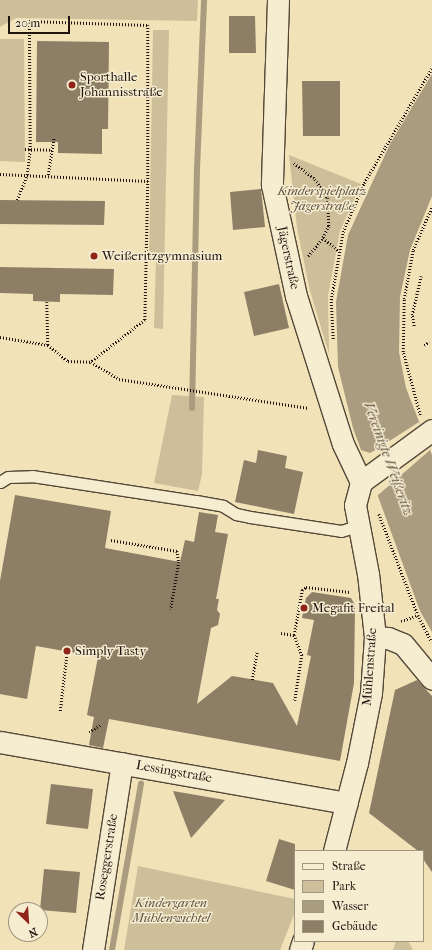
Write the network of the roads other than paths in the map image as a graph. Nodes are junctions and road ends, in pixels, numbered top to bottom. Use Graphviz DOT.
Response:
graph roads {
  1 [pos="278,0"];
  2 [pos="428,433"];
  3 [pos="366,478"];
  4 [pos="0,482"];
  5 [pos="357,526"];
  6 [pos="375,637"];
  7 [pos="432,679"];
  8 [pos="0,742"];
  9 [pos="122,763"];
  10 [pos="347,804"];
  11 [pos="334,850"];
  12 [pos="93,950"];
  1 -- 3 [label="street, Jägerstraße"];
  2 -- 3 [label="street"];
  3 -- 5 [label="street, Mühlenstraße"];
  4 -- 5 [label="lane"];
  5 -- 6 [label="street, Mühlenstraße"];
  6 -- 7 [label="street"];
  6 -- 10 [label="street, Mühlenstraße"];
  8 -- 9 [label="street, Lessingstraße"];
  9 -- 10 [label="street, Lessingstraße"];
  9 -- 12 [label="street, Roseggerstraße"];
  10 -- 11 [label="street, Mühlenstraße"];
}
